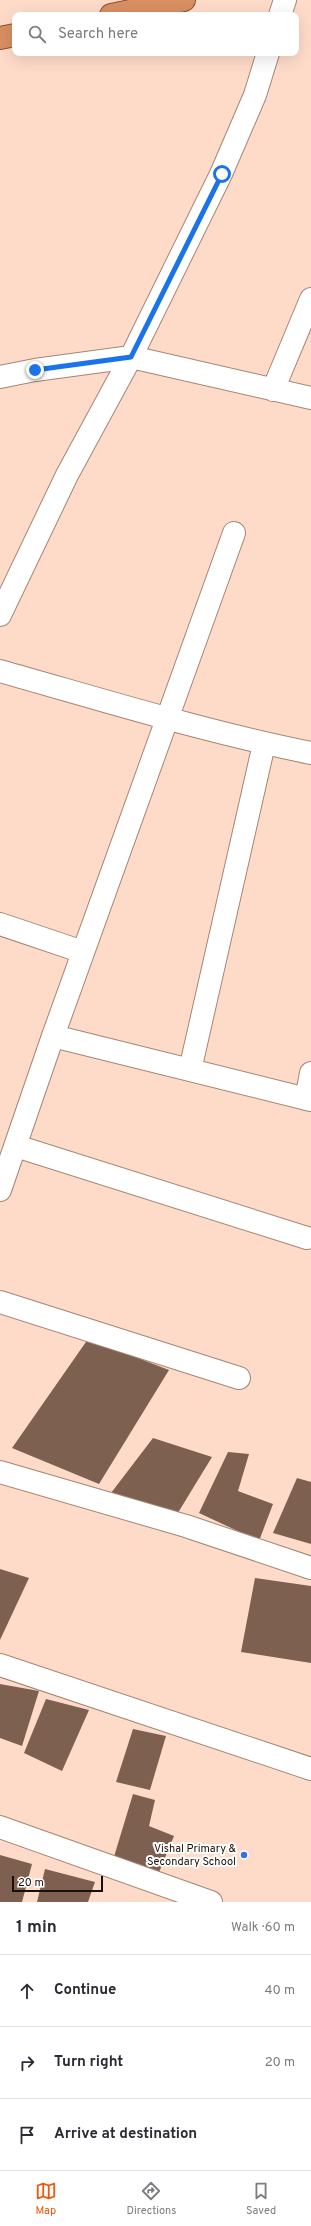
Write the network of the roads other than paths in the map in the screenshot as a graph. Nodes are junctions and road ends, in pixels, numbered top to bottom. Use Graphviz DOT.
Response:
graph roads {
  1 [pos="184,0"];
  2 [pos="285,0"];
  3 [pos="126,12"];
  4 [pos="281,12"];
  5 [pos="12,36"];
  6 [pos="0,38"];
  7 [pos="267,56"];
  8 [pos="311,299"];
  9 [pos="131,357"];
  10 [pos="0,377"];
  11 [pos="272,390"];
  12 [pos="311,398"];
  13 [pos="234,533"];
  14 [pos="0,615"];
  15 [pos="0,671"];
  16 [pos="168,718"];
  17 [pos="264,744"];
  18 [pos="311,753"];
  19 [pos="0,924"];
  20 [pos="83,952"];
  21 [pos="53,1036"];
  22 [pos="190,1070"];
  23 [pos="311,1073"];
  24 [pos="308,1099"];
  25 [pos="16,1146"];
  26 [pos="2,1178"];
  27 [pos="307,1238"];
  28 [pos="0,1302"];
  29 [pos="239,1378"];
  30 [pos="0,1472"];
  31 [pos="311,1568"];
  32 [pos="0,1665"];
  33 [pos="311,1768"];
  34 [pos="0,1827"];
  35 [pos="211,1902"];
  1 -- 3 [label="highway"];
  2 -- 4 [label="street"];
  5 -- 6 [label="highway"];
  7 -- 9 [label="street"];
  8 -- 11 [label="street"];
  9 -- 10 [label="street"];
  9 -- 11 [label="street"];
  9 -- 14 [label="street"];
  11 -- 12 [label="street"];
  13 -- 16 [label="street"];
  15 -- 16 [label="street"];
  16 -- 17 [label="street"];
  16 -- 20 [label="street"];
  17 -- 18 [label="street"];
  17 -- 22 [label="street"];
  19 -- 20 [label="street"];
  20 -- 21 [label="street"];
  21 -- 22 [label="street"];
  21 -- 25 [label="street"];
  22 -- 24 [label="street"];
  23 -- 24 [label="street"];
  25 -- 26 [label="street"];
  25 -- 27 [label="street"];
  28 -- 29 [label="street"];
  30 -- 31 [label="street"];
  32 -- 33 [label="street"];
  34 -- 35 [label="street"];
}
